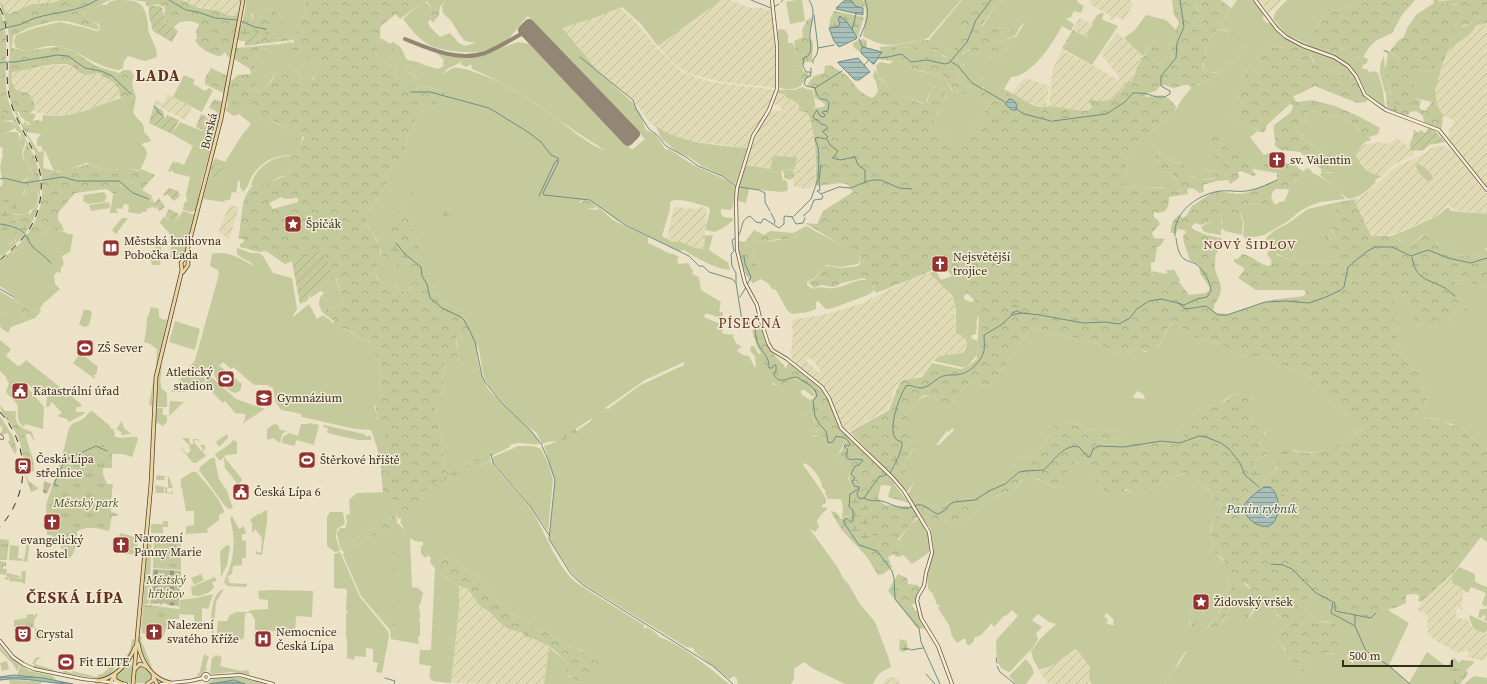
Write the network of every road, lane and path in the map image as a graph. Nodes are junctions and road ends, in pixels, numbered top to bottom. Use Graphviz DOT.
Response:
graph roads {
  1 [pos="243,0"];
  2 [pos="772,0"];
  3 [pos="1255,0"];
  4 [pos="1487,190"];
  5 [pos="186,260"];
  6 [pos="183,267"];
  7 [pos="176,298"];
  8 [pos="137,639"];
  9 [pos="0,641"];
  10 [pos="124,664"];
  11 [pos="148,668"];
  12 [pos="134,670"];
  13 [pos="115,674"];
  14 [pos="154,676"];
  15 [pos="111,677"];
  16 [pos="97,681"];
  17 [pos="133,682"];
  18 [pos="110,683"];
  19 [pos="171,683"];
  20 [pos="123,684"];
  21 [pos="126,684"];
  22 [pos="147,684"];
  23 [pos="157,684"];
  24 [pos="161,684"];
  25 [pos="273,684"];
  26 [pos="952,684"];
  1 -- 5 [label="main road, Borská"];
  2 -- 26 [label="street"];
  3 -- 4 [label="street"];
  5 -- 6 [label="main road, Borská"];
  5 -- 6 [label="main road, Borská"];
  6 -- 7 [label="main road, Borská"];
  6 -- 7 [label="main road, Borská"];
  7 -- 8 [label="main road, Borská"];
  8 -- 10 [label="main road"];
  8 -- 11 [label="main road"];
  8 -- 12 [label="main road, Borská"];
  9 -- 16 [label="street"];
  10 -- 12 [label="main road"];
  10 -- 13 [label="main road"];
  11 -- 12 [label="main road"];
  11 -- 14 [label="main road"];
  12 -- 17 [label="main road, Borská"];
  13 -- 15 [label="main road"];
  13 -- 18 [label="main road"];
  13 -- 20 [label="main road"];
  14 -- 19 [label="main road"];
  14 -- 22 [label="main road"];
  14 -- 23 [label="main road"];
  15 -- 16 [label="main road"];
  15 -- 18 [label="main road"];
  16 -- 18 [label="street"];
  18 -- 20 [label="street"];
  19 -- 24 [label="street"];
  19 -- 25 [label="street"];
  20 -- 21 [label="street"];
}
